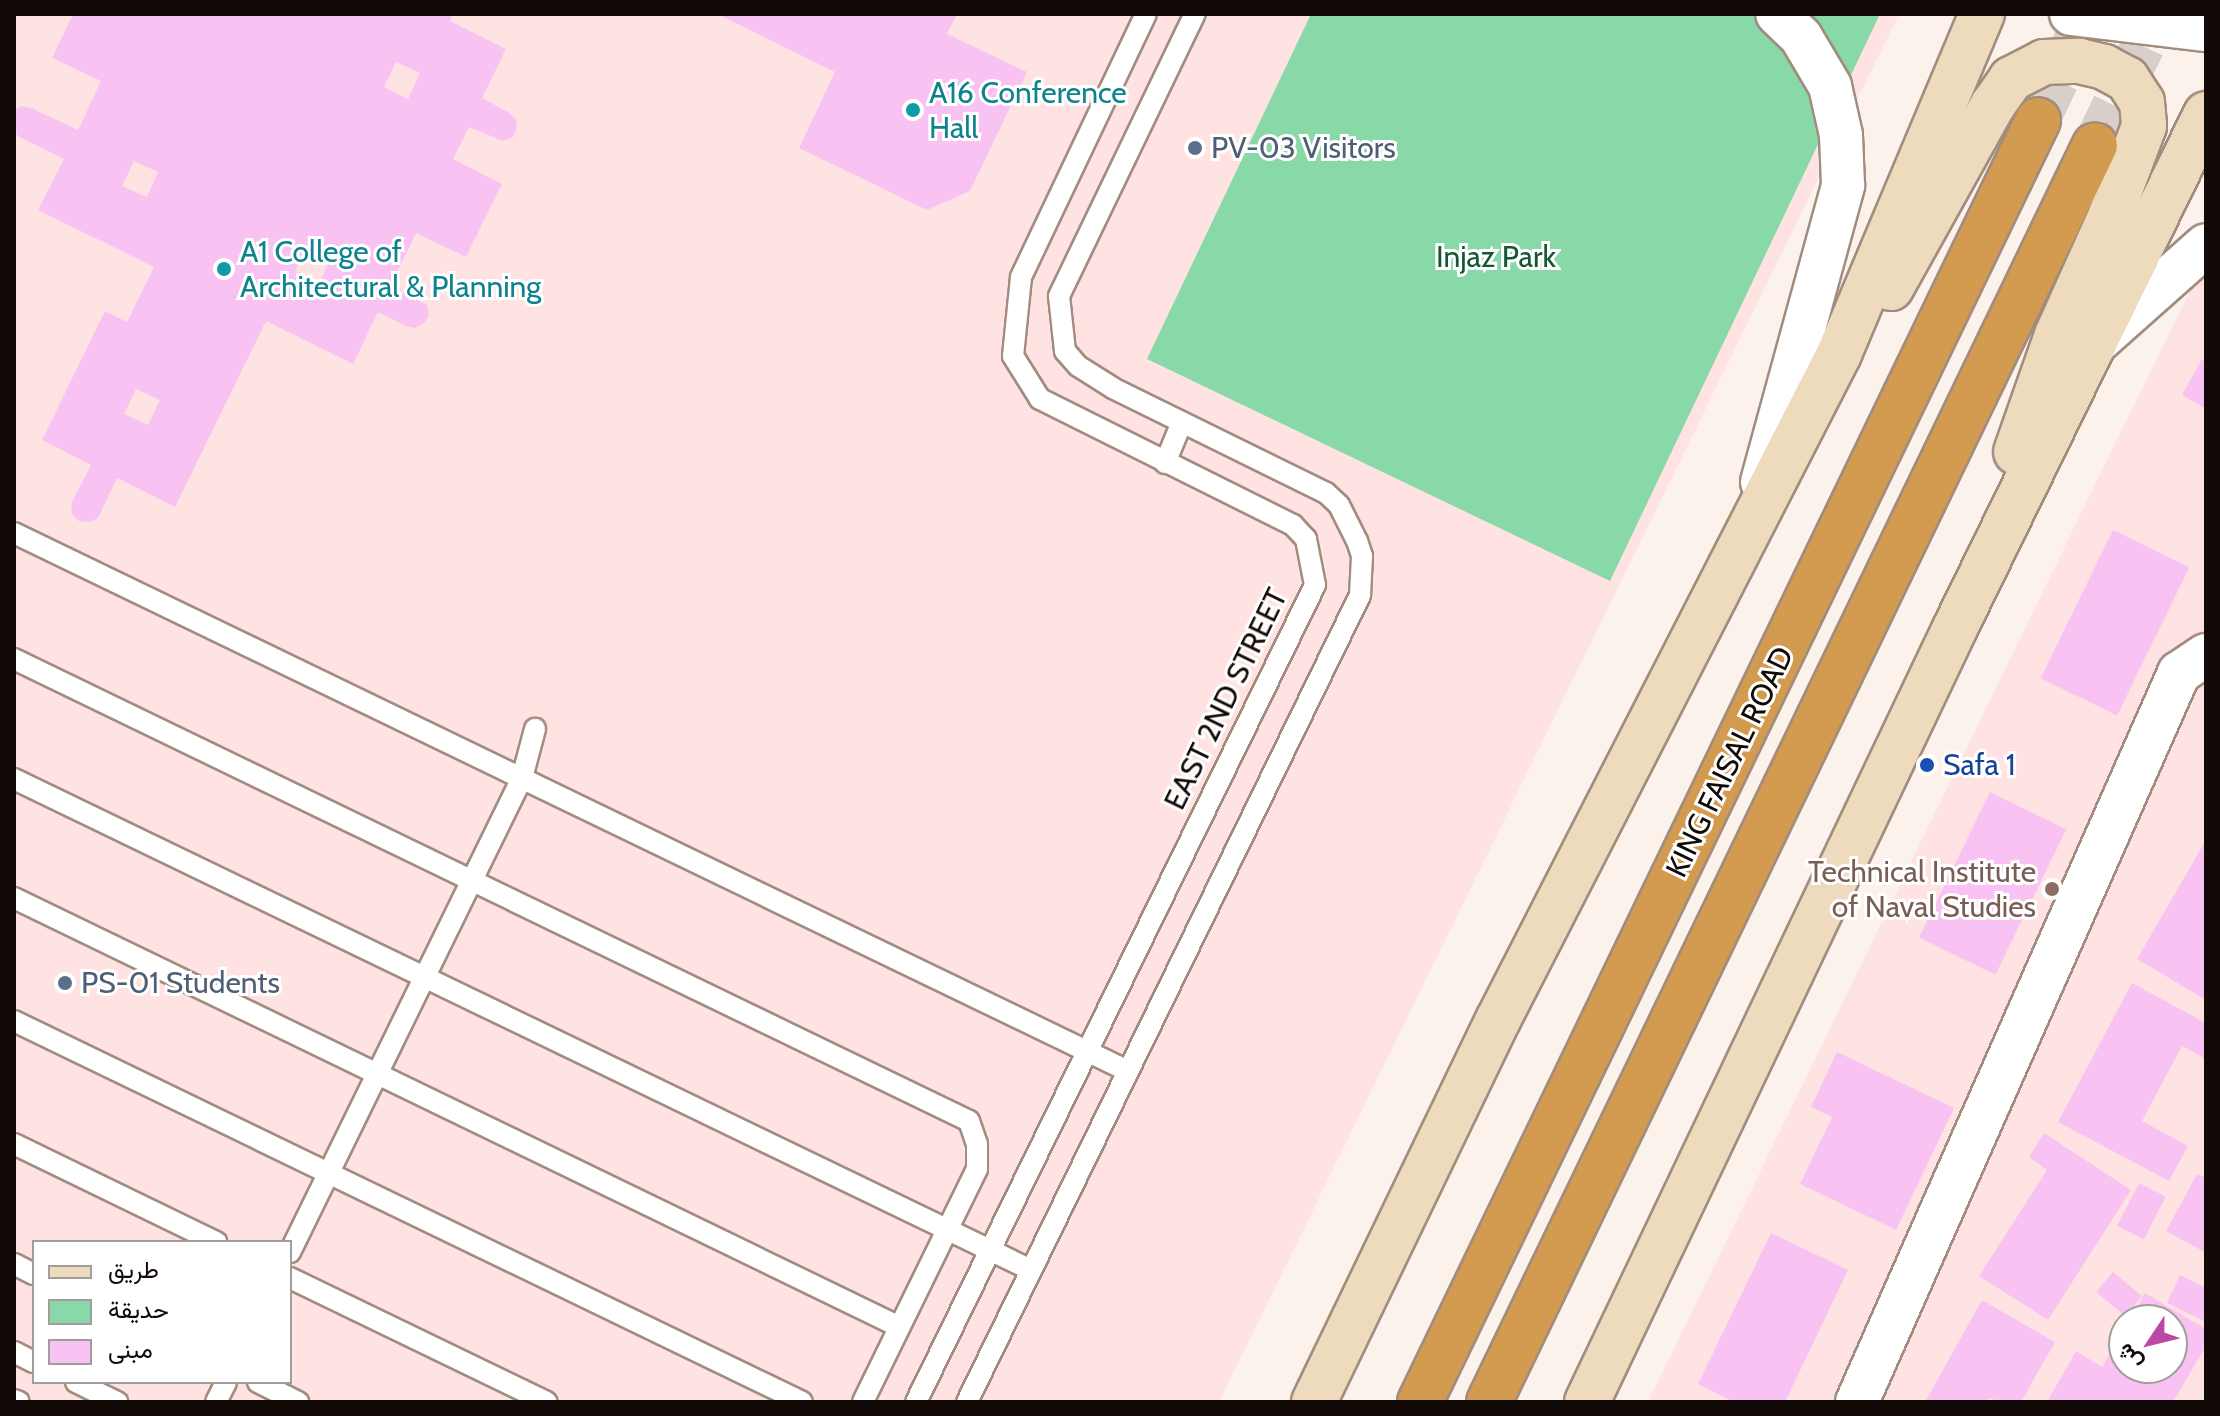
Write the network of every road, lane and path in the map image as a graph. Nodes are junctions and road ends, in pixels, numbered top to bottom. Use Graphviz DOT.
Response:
graph roads {
  1 [pos="1146,14"];
  2 [pos="1195,14"];
  3 [pos="1777,14"];
  4 [pos="1982,14"];
  5 [pos="2071,14"];
  6 [pos="2206,30"];
  7 [pos="2206,114"];
  8 [pos="2038,120"];
  9 [pos="2095,145"];
  10 [pos="2206,245"];
  11 [pos="2098,341"];
  12 [pos="1839,354"];
  13 [pos="1182,422"];
  14 [pos="1165,463"];
  15 [pos="1750,526"];
  16 [pos="14,533"];
  17 [pos="1955,628"];
  18 [pos="2206,655"];
  19 [pos="14,659"];
  20 [pos="535,729"];
  21 [pos="522,778"];
  22 [pos="14,779"];
  23 [pos="472,880"];
  24 [pos="14,898"];
  25 [pos="425,977"];
  26 [pos="14,1021"];
  27 [pos="1087,1051"];
  28 [pos="1128,1071"];
  29 [pos="377,1074"];
  30 [pos="14,1144"];
  31 [pos="329,1173"];
  32 [pos="948,1230"];
  33 [pos="212,1240"];
  34 [pos="292,1248"];
  35 [pos="990,1250"];
  36 [pos="14,1264"];
  37 [pos="1031,1270"];
  38 [pos="32,1273"];
  39 [pos="292,1279"];
  40 [pos="900,1327"];
  41 [pos="14,1352"];
  42 [pos="32,1361"];
  43 [pos="80,1384"];
  44 [pos="225,1384"];
  45 [pos="262,1384"];
  46 [pos="117,1402"];
  47 [pos="216,1402"];
  48 [pos="298,1402"];
  49 [pos="547,1402"];
  50 [pos="802,1402"];
  51 [pos="863,1402"];
  52 [pos="916,1402"];
  53 [pos="967,1402"];
  54 [pos="1314,1402"];
  55 [pos="1420,1402"];
  56 [pos="1489,1402"];
  57 [pos="1587,1402"];
  58 [pos="1857,1402"];
  1 -- 14 [label="lane, EAST 2ND STREET"];
  2 -- 13 [label="lane"];
  3 -- 15 [label="street"];
  4 -- 12 [label="main road"];
  5 -- 6 [label="street"];
  7 -- 11 [label="main road"];
  8 -- 55 [label="highway, KING FAISAL ROAD"];
  9 -- 56 [label="highway, KING FAISAL ROAD"];
  10 -- 11 [label="street"];
  11 -- 17 [label="main road"];
  12 -- 15 [label="main road"];
  12 -- 17 [label="main road"];
  13 -- 14 [label="lane"];
  13 -- 28 [label="lane"];
  14 -- 27 [label="lane, EAST 2ND STREET"];
  15 -- 54 [label="main road"];
  16 -- 21 [label="lane"];
  17 -- 57 [label="main road"];
  18 -- 58 [label="street"];
  19 -- 23 [label="lane"];
  20 -- 21 [label="lane"];
  21 -- 23 [label="lane"];
  21 -- 27 [label="lane"];
  22 -- 25 [label="lane"];
  23 -- 25 [label="lane"];
  23 -- 32 [label="lane"];
  24 -- 29 [label="lane"];
  25 -- 29 [label="lane"];
  25 -- 32 [label="lane"];
  26 -- 31 [label="lane"];
  27 -- 28 [label="lane"];
  27 -- 35 [label="lane, EAST 2ND STREET"];
  28 -- 37 [label="lane"];
  29 -- 31 [label="lane"];
  29 -- 40 [label="lane"];
  30 -- 33 [label="lane"];
  31 -- 34 [label="lane"];
  31 -- 50 [label="lane"];
  32 -- 35 [label="lane"];
  32 -- 40 [label="lane"];
  35 -- 37 [label="lane"];
  35 -- 52 [label="lane, EAST 2ND STREET"];
  36 -- 38 [label="lane"];
  37 -- 53 [label="lane"];
  39 -- 49 [label="lane"];
  40 -- 51 [label="lane"];
  41 -- 42 [label="lane"];
  43 -- 46 [label="lane"];
  44 -- 47 [label="lane"];
  45 -- 48 [label="lane"];
}
